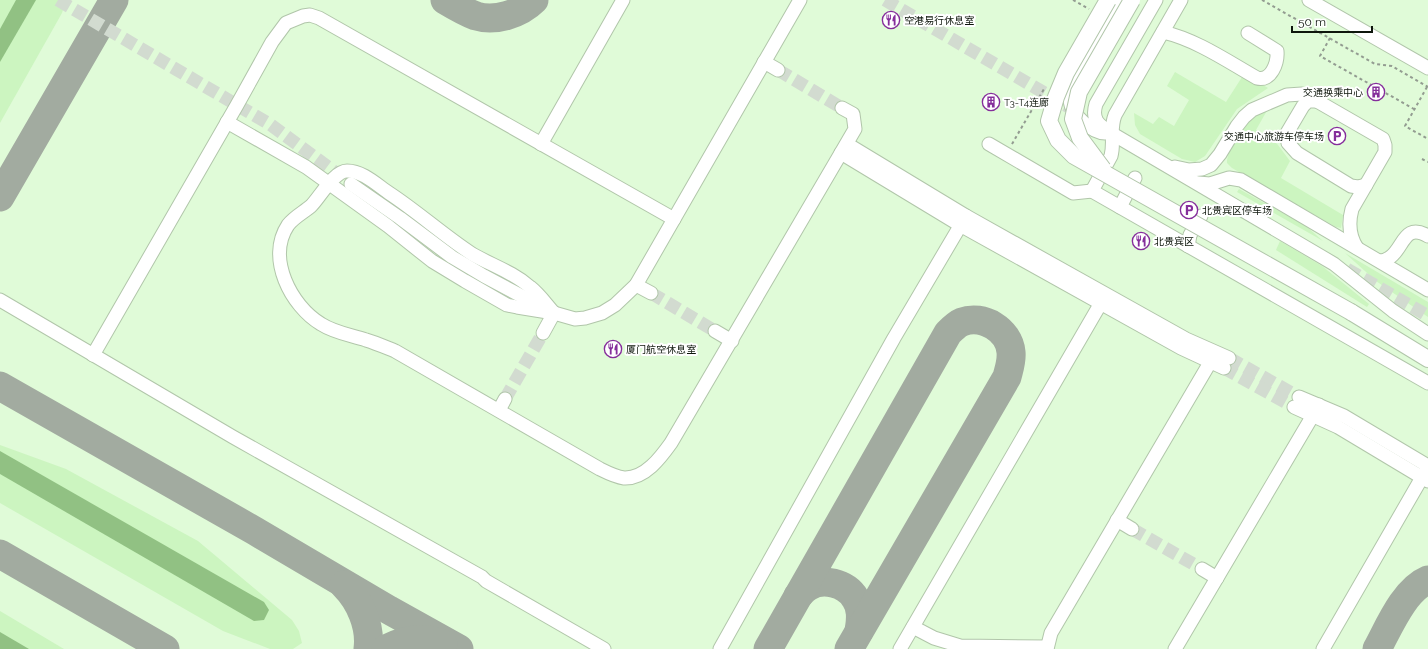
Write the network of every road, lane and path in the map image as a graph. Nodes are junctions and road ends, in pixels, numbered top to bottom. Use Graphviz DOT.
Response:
graph roads {
  1 [pos="623,0"];
  2 [pos="800,0"];
  3 [pos="1108,0"];
  4 [pos="1120,0"];
  5 [pos="1132,0"];
  6 [pos="1156,0"];
  7 [pos="1181,0"];
  8 [pos="1262,0"];
  9 [pos="1309,0"];
  10 [pos="1163,32"];
  11 [pos="1248,33"];
  12 [pos="1330,38"];
  13 [pos="764,62"];
  14 [pos="1428,68"];
  15 [pos="778,70"];
  16 [pos="1428,87"];
  17 [pos="1421,98"];
  18 [pos="1317,101"];
  19 [pos="1424,101"];
  20 [pos="842,108"];
  21 [pos="1414,110"];
  22 [pos="227,122"];
  23 [pos="1111,133"];
  24 [pos="1428,139"];
  25 [pos="541,144"];
  26 [pos="989,144"];
  27 [pos="844,149"];
  28 [pos="1422,159"];
  29 [pos="1428,162"];
  30 [pos="1165,165"];
  31 [pos="1108,175"];
  32 [pos="1135,178"];
  33 [pos="1196,183"];
  34 [pos="328,184"];
  35 [pos="351,184"];
  36 [pos="1366,185"];
  37 [pos="1092,191"];
  38 [pos="1120,207"];
  39 [pos="1201,216"];
  40 [pos="674,220"];
  41 [pos="963,220"];
  42 [pos="1428,236"];
  43 [pos="1188,246"];
  44 [pos="1357,248"];
  45 [pos="1380,261"];
  46 [pos="636,284"];
  47 [pos="1428,290"];
  48 [pos="651,293"];
  49 [pos="1103,299"];
  50 [pos="0,300"];
  51 [pos="554,313"];
  52 [pos="715,330"];
  53 [pos="543,333"];
  54 [pos="1428,334"];
  55 [pos="732,341"];
  56 [pos="93,355"];
  57 [pos="1213,357"];
  58 [pos="1428,359"];
  59 [pos="1226,363"];
  60 [pos="1428,383"];
  61 [pos="1297,402"];
  62 [pos="1316,410"];
  63 [pos="1426,473"];
  64 [pos="1117,520"];
  65 [pos="1132,529"];
  66 [pos="1202,569"];
  67 [pos="1217,578"];
  68 [pos="913,627"];
  69 [pos="1047,648"];
  70 [pos="604,649"];
  71 [pos="720,649"];
  72 [pos="900,649"];
  73 [pos="1175,649"];
  74 [pos="1323,649"];
  1 -- 25 [label="lane"];
  2 -- 13 [label="lane"];
  3 -- 31 [label="main road, bridge"];
  4 -- 23 [label="lane"];
  5 -- 31 [label="main road, bridge"];
  6 -- 23 [label="lane"];
  7 -- 10 [label="lane"];
  8 -- 12 [label="path"];
  9 -- 14 [label="lane"];
  10 -- 11 [label="lane"];
  10 -- 23 [label="lane"];
  12 -- 16 [label="path"];
  12 -- 21 [label="path"];
  13 -- 15 [label="lane"];
  13 -- 40 [label="lane"];
  16 -- 17 [label="path"];
  17 -- 19 [label="path"];
  17 -- 21 [label="path"];
  18 -- 30 [label="lane"];
  18 -- 36 [label="lane"];
  18 -- 36 [label="lane"];
  20 -- 27 [label="lane"];
  21 -- 24 [label="path"];
  22 -- 25 [label="lane"];
  22 -- 34 [label="lane"];
  22 -- 56 [label="lane"];
  23 -- 30 [label="lane"];
  23 -- 37 [label="lane"];
  25 -- 40 [label="lane"];
  26 -- 37 [label="lane"];
  27 -- 41 [label="lane"];
  27 -- 55 [label="lane"];
  28 -- 29 [label="path"];
  30 -- 33 [label="lane"];
  31 -- 58 [label="main road, bridge"];
  32 -- 38 [label="lane"];
  33 -- 44 [label="lane"];
  33 -- 54 [label="lane"];
  34 -- 51 [label="lane"];
  34 -- 51 [label="lane"];
  34 -- 55 [label="lane"];
  35 -- 51 [label="lane"];
  36 -- 44 [label="lane"];
  37 -- 38 [label="lane"];
  38 -- 43 [label="lane"];
  39 -- 43 [label="lane"];
  40 -- 46 [label="lane"];
  41 -- 49 [label="lane"];
  41 -- 71 [label="lane"];
  42 -- 45 [label="lane"];
  43 -- 60 [label="lane"];
  44 -- 45 [label="lane"];
  45 -- 47 [label="lane"];
  46 -- 48 [label="lane"];
  46 -- 51 [label="lane"];
  49 -- 57 [label="lane"];
  49 -- 68 [label="lane"];
  50 -- 56 [label="lane"];
  51 -- 53 [label="lane"];
  52 -- 55 [label="lane"];
  56 -- 70 [label="lane"];
  57 -- 59 [label="lane"];
  57 -- 64 [label="lane"];
  61 -- 62 [label="lane"];
  62 -- 63 [label="lane"];
  62 -- 67 [label="lane"];
  63 -- 74 [label="lane"];
  64 -- 65 [label="lane"];
  64 -- 69 [label="lane"];
  66 -- 67 [label="lane"];
  67 -- 73 [label="lane"];
  68 -- 69 [label="lane"];
  68 -- 72 [label="lane"];
}
